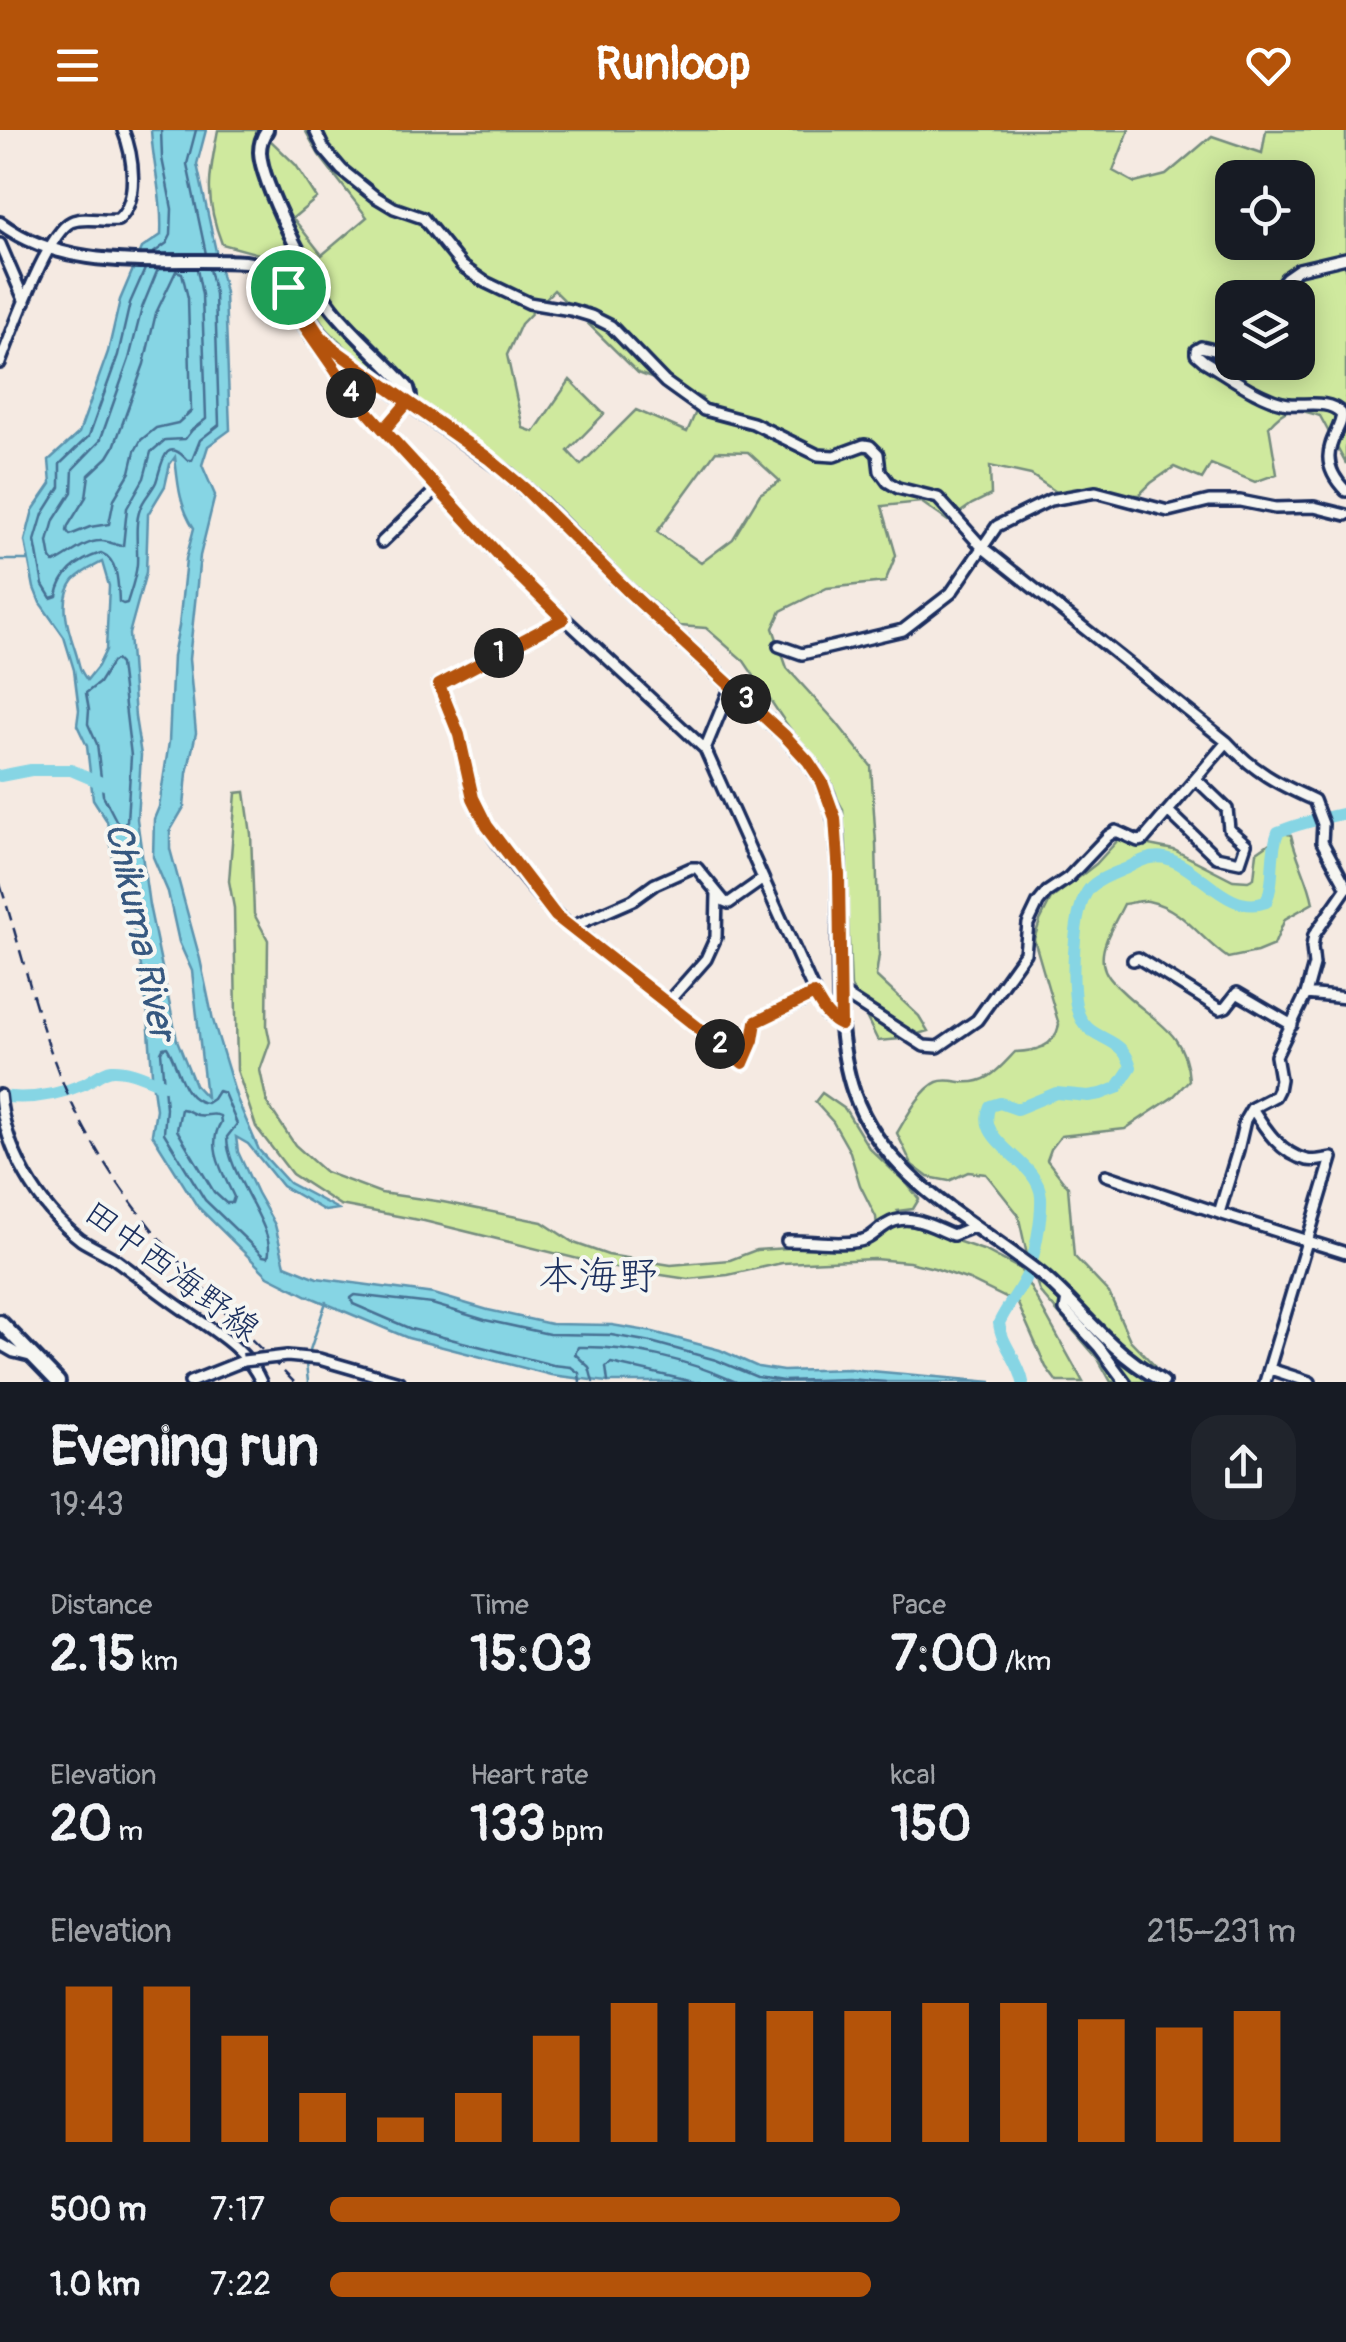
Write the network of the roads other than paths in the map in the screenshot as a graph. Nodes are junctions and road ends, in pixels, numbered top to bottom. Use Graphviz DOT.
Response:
graph roads {
  1 [pos="123,130"];
  2 [pos="267,130"];
  3 [pos="315,130"];
  4 [pos="0,224"];
  5 [pos="0,244"];
  6 [pos="48,250"];
  7 [pos="1346,258"];
  8 [pos="277,274"];
  9 [pos="1284,280"];
  10 [pos="25,302"];
  11 [pos="1215,350"];
  12 [pos="0,363"];
  13 [pos="1215,367"];
  14 [pos="1236,380"];
  15 [pos="408,402"];
  16 [pos="384,430"];
  17 [pos="438,488"];
  18 [pos="1346,491"];
  19 [pos="1346,516"];
  20 [pos="382,542"];
  21 [pos="982,546"];
  22 [pos="563,619"];
  23 [pos="779,646"];
  24 [pos="732,686"];
  25 [pos="1227,742"];
  26 [pos="705,749"];
  27 [pos="1196,779"];
  28 [pos="1168,811"];
  29 [pos="763,879"];
  30 [pos="1346,888"];
  31 [pos="717,894"];
  32 [pos="570,927"];
  33 [pos="1132,960"];
  34 [pos="840,992"];
  35 [pos="814,994"];
  36 [pos="1306,994"];
  37 [pos="1346,998"];
  38 [pos="668,1002"];
  39 [pos="841,1025"];
  40 [pos="1292,1025"];
  41 [pos="0,1096"];
  42 [pos="1252,1108"];
  43 [pos="1106,1174"];
  44 [pos="1218,1213"];
  45 [pos="972,1226"];
  46 [pos="1309,1240"];
  47 [pos="787,1242"];
  48 [pos="1346,1252"];
  49 [pos="1066,1298"];
  50 [pos="0,1322"];
  51 [pos="0,1344"];
  52 [pos="34,1357"];
  53 [pos="1270,1368"];
  54 [pos="58,1382"];
  55 [pos="190,1382"];
  56 [pos="261,1382"];
  57 [pos="399,1382"];
  58 [pos="1126,1382"];
  59 [pos="1163,1382"];
  60 [pos="1265,1382"];
  61 [pos="1310,1382"];
  1 -- 6 [label="street"];
  2 -- 15 [label="main road"];
  3 -- 21 [label="street"];
  4 -- 6 [label="main road"];
  5 -- 10 [label="street"];
  6 -- 8 [label="main road"];
  6 -- 10 [label="street"];
  7 -- 9 [label="street"];
  8 -- 15 [label="main road"];
  8 -- 16 [label="street"];
  10 -- 12 [label="street"];
  11 -- 13 [label="street"];
  14 -- 18 [label="street"];
  15 -- 16 [label="street"];
  15 -- 24 [label="main road"];
  16 -- 17 [label="street"];
  17 -- 20 [label="street"];
  17 -- 22 [label="street"];
  19 -- 21 [label="street"];
  21 -- 23 [label="street"];
  21 -- 25 [label="street"];
  22 -- 26 [label="street"];
  22 -- 32 [label="street"];
  24 -- 26 [label="street"];
  24 -- 34 [label="main road"];
  25 -- 27 [label="street"];
  25 -- 30 [label="street"];
  26 -- 29 [label="street"];
  27 -- 28 [label="street"];
  27 -- 28 [label="street"];
  28 -- 34 [label="street"];
  29 -- 31 [label="street"];
  29 -- 35 [label="street"];
  30 -- 36 [label="street"];
  31 -- 32 [label="street"];
  31 -- 38 [label="street"];
  32 -- 38 [label="street"];
  33 -- 40 [label="street"];
  34 -- 39 [label="main road"];
  35 -- 38 [label="street"];
  35 -- 39 [label="street"];
  36 -- 37 [label="street"];
  36 -- 40 [label="street"];
  39 -- 45 [label="main road"];
  40 -- 42 [label="street"];
  41 -- 56 [label="street, 田中西海野線"];
  42 -- 44 [label="street"];
  42 -- 46 [label="street"];
  43 -- 44 [label="street"];
  44 -- 46 [label="street"];
  45 -- 47 [label="street"];
  45 -- 49 [label="main road"];
  46 -- 48 [label="street"];
  46 -- 53 [label="street"];
  49 -- 58 [label="street"];
  49 -- 59 [label="main road"];
  50 -- 52 [label="highway"];
  51 -- 52 [label="street"];
  52 -- 54 [label="highway"];
  53 -- 60 [label="street"];
  53 -- 61 [label="street"];
  55 -- 57 [label="street, bridge"];
}
